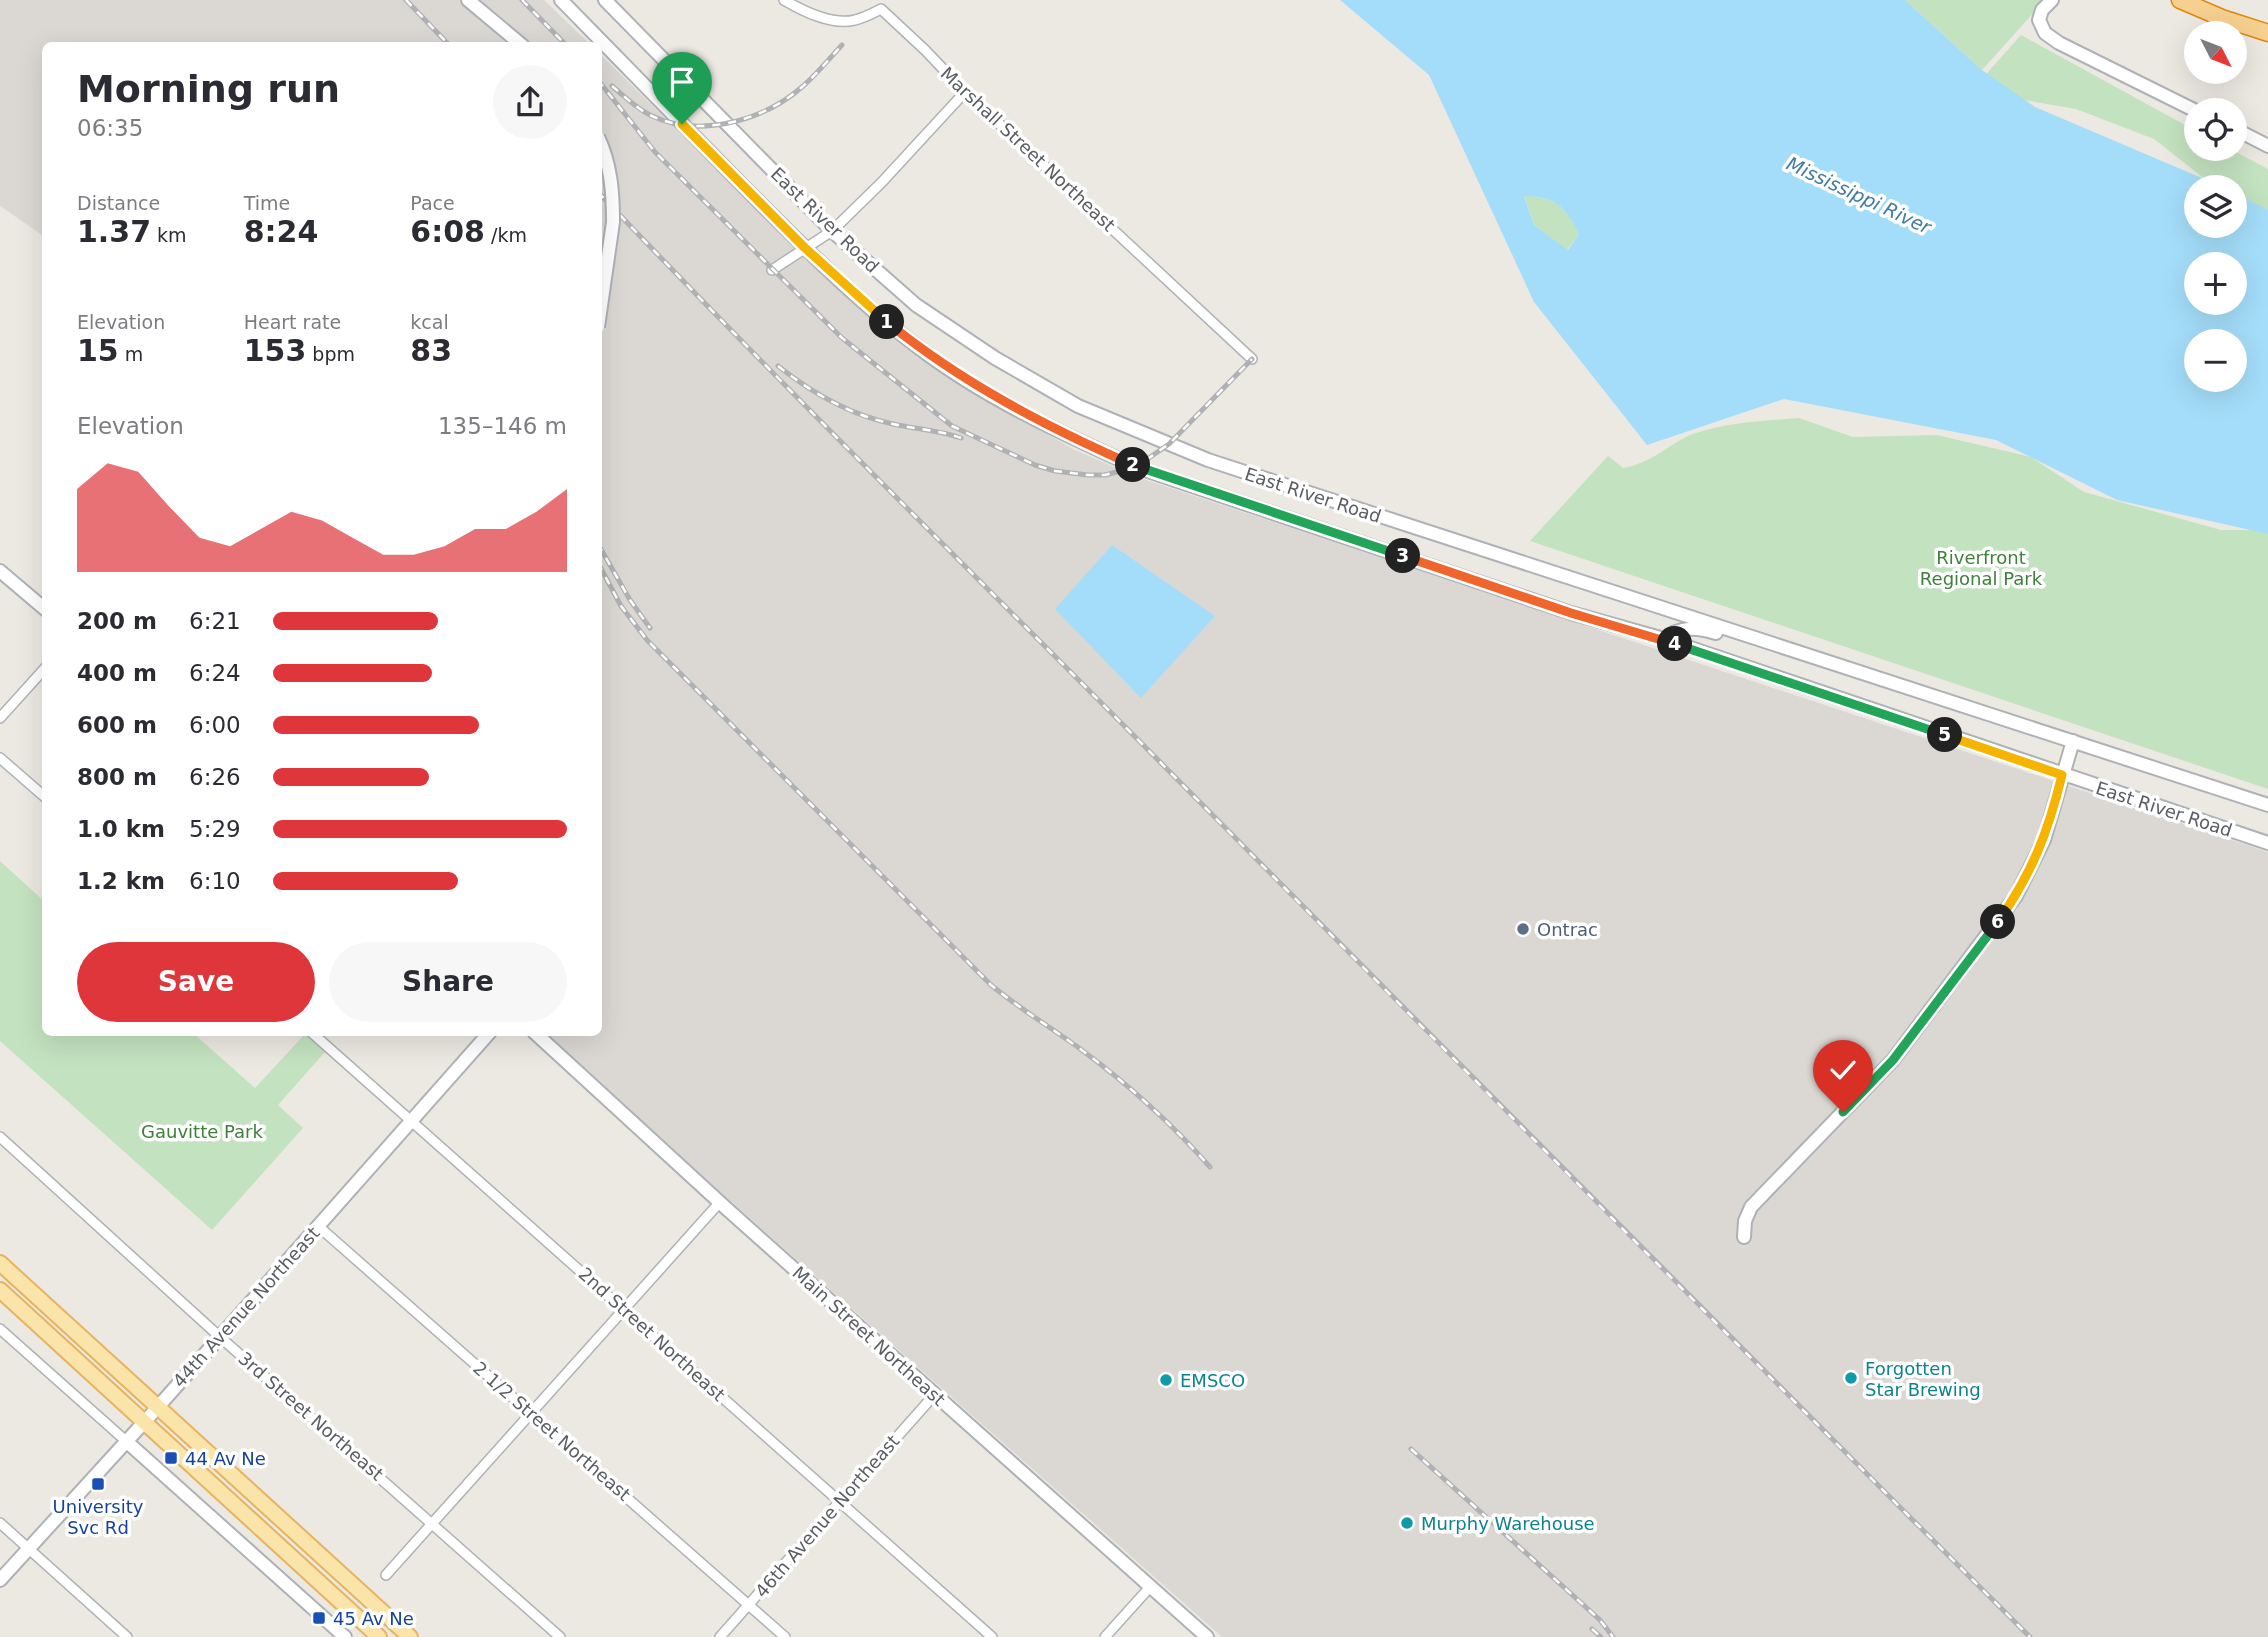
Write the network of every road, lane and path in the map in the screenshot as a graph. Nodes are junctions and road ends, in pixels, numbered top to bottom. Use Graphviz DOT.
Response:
graph roads {
  1 [pos="561,0"];
  2 [pos="605,0"];
  3 [pos="784,0"];
  4 [pos="2052,0"];
  5 [pos="2180,0"];
  6 [pos="472,2"];
  7 [pos="2268,33"];
  8 [pos="518,42"];
  9 [pos="965,92"];
  10 [pos="2184,105"];
  11 [pos="2247,136"];
  12 [pos="2268,146"];
  13 [pos="602,147"];
  14 [pos="832,231"];
  15 [pos="805,248"];
  16 [pos="772,271"];
  17 [pos="602,299"];
  18 [pos="1252,359"];
  19 [pos="0,571"];
  20 [pos="42,607"];
  21 [pos="1664,639"];
  22 [pos="1760,640"];
  23 [pos="42,671"];
  24 [pos="0,718"];
  25 [pos="2073,741"];
  26 [pos="0,758"];
  27 [pos="2062,775"];
  28 [pos="42,795"];
  29 [pos="2268,805"];
  30 [pos="2268,843"];
  31 [pos="315,1036"];
  32 [pos="487,1036"];
  33 [pos="538,1036"];
  34 [pos="412,1122"];
  35 [pos="0,1137"];
  36 [pos="720,1202"];
  37 [pos="318,1226"];
  38 [pos="1744,1237"];
  39 [pos="0,1263"];
  40 [pos="0,1290"];
  41 [pos="623,1309"];
  42 [pos="0,1329"];
  43 [pos="220,1337"];
  44 [pos="934,1394"];
  45 [pos="157,1408"];
  46 [pos="530,1413"];
  47 [pos="144,1422"];
  48 [pos="126,1441"];
  49 [pos="840,1501"];
  50 [pos="433,1523"];
  51 [pos="0,1524"];
  52 [pos="28,1549"];
  53 [pos="386,1575"];
  54 [pos="0,1580"];
  55 [pos="1150,1587"];
  56 [pos="749,1604"];
  57 [pos="338,1635"];
  58 [pos="127,1637"];
  59 [pos="379,1637"];
  60 [pos="410,1637"];
  61 [pos="560,1637"];
  62 [pos="720,1637"];
  63 [pos="785,1637"];
  64 [pos="992,1637"];
  65 [pos="1105,1637"];
  66 [pos="1207,1637"];
  1 -- 15 [label="street, East River Road"];
  2 -- 14 [label="street, East River Road"];
  3 -- 9 [label="street, Marshall Street Northeast"];
  4 -- 10 [label="street"];
  5 -- 7 [label="highway"];
  6 -- 8 [label="street"];
  9 -- 14 [label="street"];
  9 -- 18 [label="street, Marshall Street Northeast"];
  11 -- 12 [label="street"];
  13 -- 17 [label="street, bridge"];
  14 -- 15 [label="street"];
  14 -- 22 [label="street, East River Road"];
  15 -- 16 [label="street"];
  15 -- 21 [label="street, East River Road"];
  19 -- 20 [label="street"];
  21 -- 22 [label="street"];
  21 -- 27 [label="street, East River Road"];
  22 -- 25 [label="street, East River Road"];
  23 -- 24 [label="street"];
  25 -- 27 [label="street"];
  25 -- 29 [label="street, East River Road"];
  26 -- 28 [label="street"];
  27 -- 30 [label="street, East River Road"];
  27 -- 38 [label="street"];
  31 -- 34 [label="street, 2nd Street Northeast"];
  32 -- 34 [label="street, 44th Avenue Northeast"];
  33 -- 36 [label="street, Main Street Northeast"];
  34 -- 37 [label="street, 44th Avenue Northeast"];
  34 -- 41 [label="street, 2nd Street Northeast"];
  35 -- 43 [label="street, 3rd Street Northeast"];
  36 -- 41 [label="street"];
  36 -- 44 [label="street, Main Street Northeast"];
  37 -- 43 [label="street, 44th Avenue Northeast"];
  37 -- 46 [label="street, 2 1/2 Street Northeast"];
  39 -- 45 [label="main road"];
  40 -- 47 [label="main road"];
  41 -- 46 [label="street"];
  41 -- 49 [label="street, 2nd Street Northeast"];
  42 -- 48 [label="street"];
  43 -- 45 [label="street, 44th Avenue Northeast"];
  43 -- 50 [label="street, 3rd Street Northeast"];
  44 -- 49 [label="street, 46th Avenue Northeast"];
  44 -- 55 [label="street, Main Street Northeast"];
  45 -- 47 [label="street, 44th Avenue Northeast"];
  45 -- 60 [label="main road"];
  46 -- 50 [label="street"];
  46 -- 56 [label="street, 2 1/2 Street Northeast"];
  47 -- 48 [label="street, 44th Avenue Northeast"];
  47 -- 59 [label="main road"];
  48 -- 52 [label="street, 44th Avenue Northeast"];
  48 -- 57 [label="street"];
  49 -- 56 [label="street, 46th Avenue Northeast"];
  49 -- 64 [label="street, 2nd Street Northeast"];
  50 -- 53 [label="street"];
  50 -- 61 [label="street, 3rd Street Northeast"];
  51 -- 52 [label="street"];
  52 -- 54 [label="street, 44th Avenue Northeast"];
  52 -- 58 [label="street"];
  55 -- 65 [label="street"];
  55 -- 66 [label="street, Main Street Northeast"];
  56 -- 62 [label="street, 46th Avenue Northeast"];
  56 -- 63 [label="street, 2 1/2 Street Northeast"];
}
